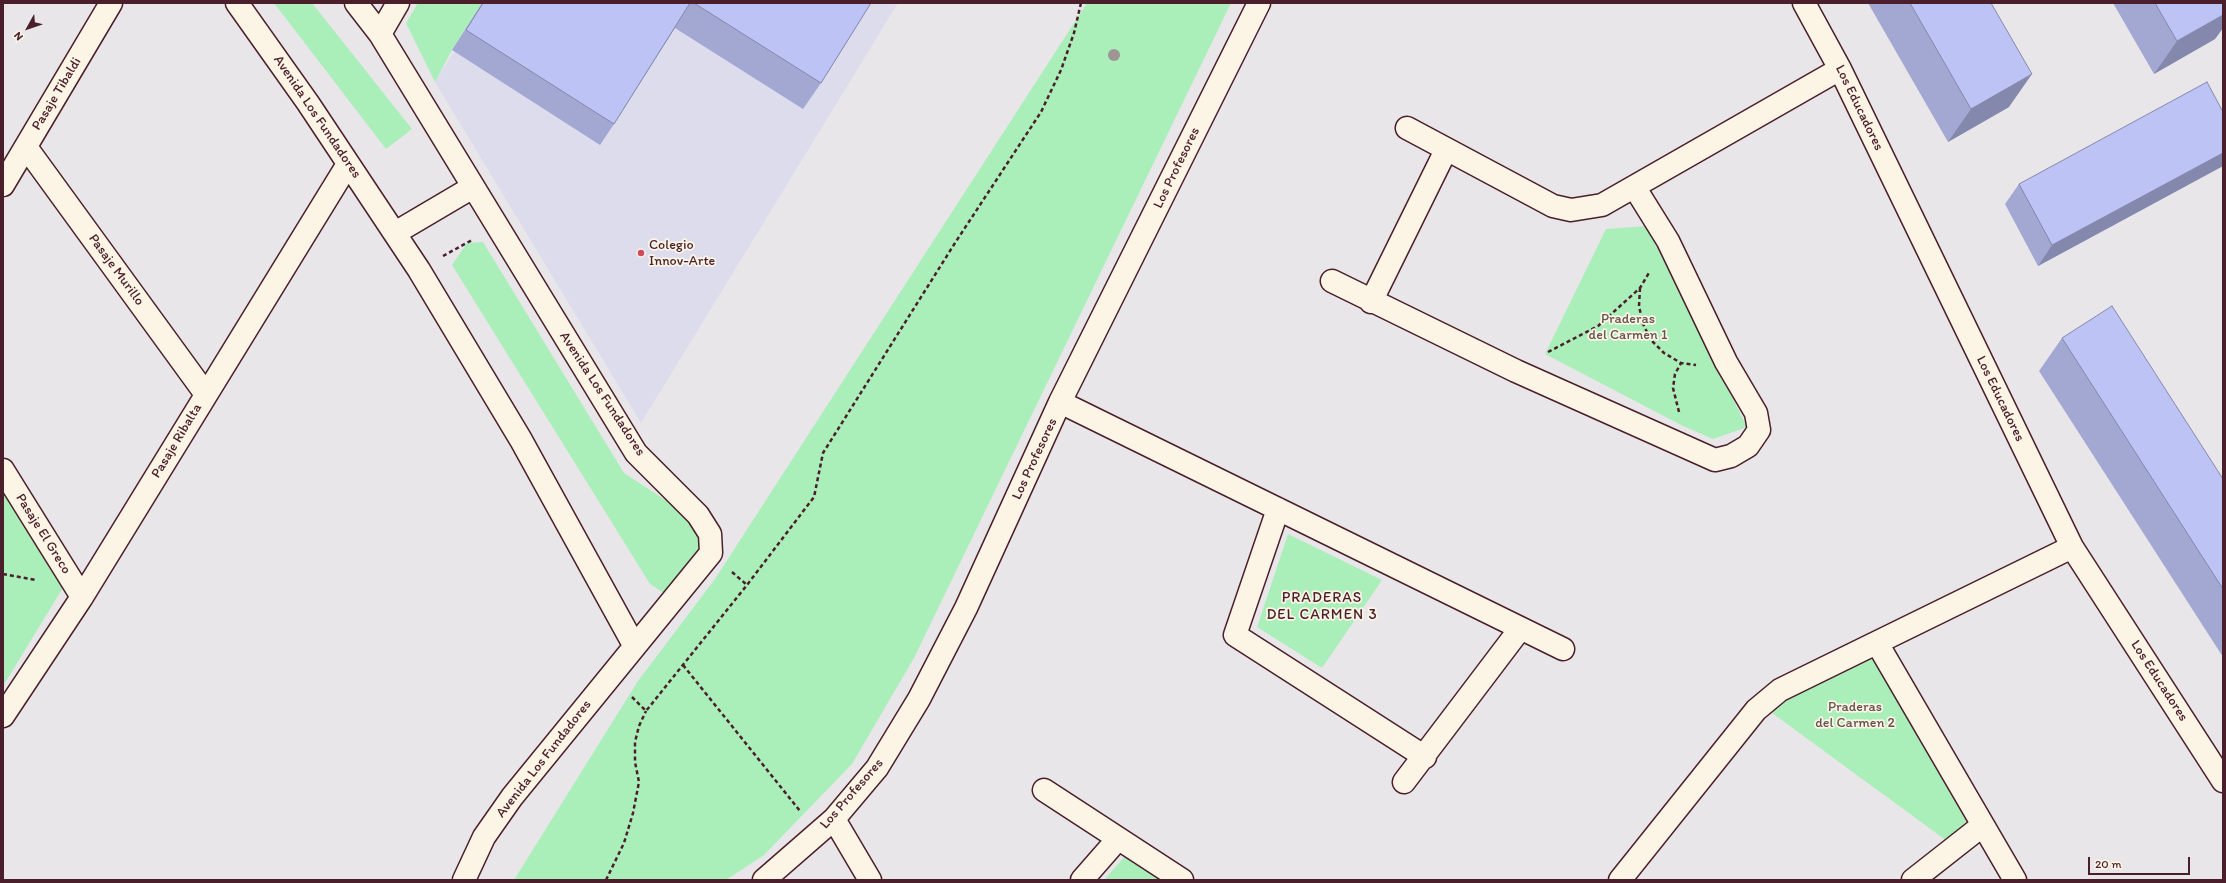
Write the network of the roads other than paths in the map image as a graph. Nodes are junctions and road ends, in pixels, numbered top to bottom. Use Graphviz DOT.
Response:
graph roads {
  1 [pos="111,3"];
  2 [pos="237,3"];
  3 [pos="356,3"];
  4 [pos="398,3"];
  5 [pos="1259,3"];
  6 [pos="1804,3"];
  7 [pos="380,34"];
  8 [pos="1840,69"];
  9 [pos="1407,128"];
  10 [pos="26,147"];
  11 [pos="1446,150"];
  12 [pos="348,164"];
  13 [pos="3,185"];
  14 [pos="473,187"];
  15 [pos="1635,188"];
  16 [pos="395,233"];
  17 [pos="1332,281"];
  18 [pos="1371,302"];
  19 [pos="206,393"];
  20 [pos="1060,402"];
  21 [pos="3,470"];
  22 [pos="1278,509"];
  23 [pos="2072,547"];
  24 [pos="82,597"];
  25 [pos="1520,629"];
  26 [pos="1877,644"];
  27 [pos="634,645"];
  28 [pos="1563,649"];
  29 [pos="3,716"];
  30 [pos="1425,757"];
  31 [pos="2223,781"];
  32 [pos="1404,782"];
  33 [pos="1044,790"];
  34 [pos="834,819"];
  35 [pos="1983,825"];
  36 [pos="1117,840"];
  37 [pos="464,880"];
  38 [pos="764,880"];
  39 [pos="870,880"];
  40 [pos="1082,880"];
  41 [pos="1182,880"];
  42 [pos="1620,880"];
  43 [pos="1913,880"];
  44 [pos="2015,880"];
  1 -- 10 [label="street, Pasaje Tibaldi"];
  2 -- 12 [label="street, Avenida Los Fundadores"];
  3 -- 7 [label="street, Avenida Los Fundadores"];
  4 -- 7 [label="street"];
  5 -- 20 [label="street, Los Profesores"];
  6 -- 8 [label="street, Los Educadores"];
  7 -- 14 [label="street, Avenida Los Fundadores"];
  8 -- 15 [label="street"];
  8 -- 23 [label="street, Los Educadores"];
  9 -- 11 [label="street"];
  10 -- 13 [label="street, Pasaje Tibaldi"];
  10 -- 19 [label="street, Pasaje Murillo"];
  11 -- 15 [label="street"];
  11 -- 18 [label="street"];
  12 -- 16 [label="street, Avenida Los Fundadores"];
  12 -- 19 [label="street, Pasaje Ribalta"];
  14 -- 16 [label="street"];
  14 -- 27 [label="street, Avenida Los Fundadores"];
  15 -- 18 [label="street"];
  16 -- 27 [label="street, Avenida Los Fundadores"];
  17 -- 18 [label="street"];
  19 -- 24 [label="street, Pasaje Ribalta"];
  20 -- 22 [label="street"];
  20 -- 34 [label="street, Los Profesores"];
  21 -- 24 [label="street, Pasaje El Greco"];
  22 -- 25 [label="street"];
  22 -- 30 [label="street"];
  23 -- 26 [label="street"];
  23 -- 31 [label="street, Los Educadores"];
  24 -- 29 [label="street, Pasaje Ribalta"];
  25 -- 28 [label="street"];
  25 -- 30 [label="street"];
  26 -- 35 [label="street"];
  26 -- 42 [label="street"];
  27 -- 37 [label="street, Avenida Los Fundadores"];
  30 -- 32 [label="street"];
  33 -- 36 [label="street"];
  34 -- 38 [label="street, Los Profesores"];
  34 -- 39 [label="street"];
  35 -- 43 [label="street"];
  35 -- 44 [label="street"];
  36 -- 40 [label="street"];
  36 -- 41 [label="street"];
}
